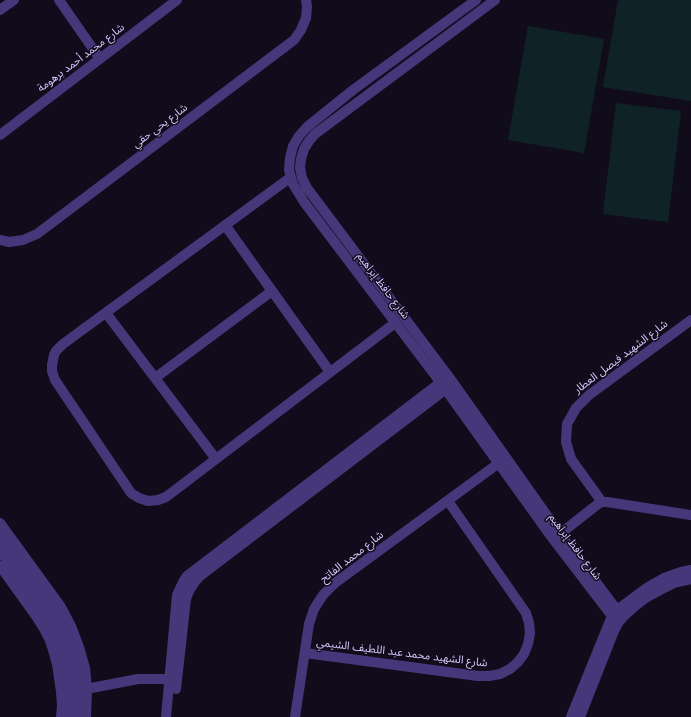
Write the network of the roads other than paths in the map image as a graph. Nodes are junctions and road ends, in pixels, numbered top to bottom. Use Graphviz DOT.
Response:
graph roads {
  1 [pos="14,0"];
  2 [pos="59,0"];
  3 [pos="177,0"];
  4 [pos="306,0"];
  5 [pos="458,0"];
  6 [pos="495,0"];
  7 [pos="472,1"];
  8 [pos="0,10"];
  9 [pos="462,10"];
  10 [pos="100,59"];
  11 [pos="353,90"];
  12 [pos="361,100"];
  13 [pos="0,135"];
  14 [pos="291,177"];
  15 [pos="225,225"];
  16 [pos="0,240"];
  17 [pos="350,245"];
  18 [pos="341,251"];
  19 [pos="272,291"];
  20 [pos="106,313"];
  21 [pos="691,320"];
  22 [pos="395,322"];
  23 [pos="330,372"];
  24 [pos="155,378"];
  25 [pos="447,384"];
  26 [pos="216,459"];
  27 [pos="502,460"];
  28 [pos="448,501"];
  29 [pos="602,502"];
  30 [pos="691,515"];
  31 [pos="0,523"];
  32 [pos="557,536"];
  33 [pos="0,537"];
  34 [pos="0,551"];
  35 [pos="0,566"];
  36 [pos="691,570"];
  37 [pos="691,578"];
  38 [pos="46,592"];
  39 [pos="618,616"];
  40 [pos="305,653"];
  41 [pos="176,654"];
  42 [pos="170,679"];
  43 [pos="83,690"];
  44 [pos="61,717"];
  45 [pos="69,717"];
  46 [pos="79,717"];
  47 [pos="86,717"];
  48 [pos="166,717"];
  49 [pos="173,717"];
  50 [pos="295,717"];
  51 [pos="571,717"];
  52 [pos="580,717"];
  1 -- 8 [label="street"];
  2 -- 10 [label="street"];
  3 -- 10 [label="street, شارع محمد أحمد برهومة"];
  4 -- 16 [label="street, شارع يحي حقي"];
  5 -- 9 [label="street"];
  6 -- 12 [label="street, شارع حافظ إبراهيم"];
  7 -- 9 [label="street, شارع حافظ إبراهيم"];
  9 -- 11 [label="street, شارع حافظ إبراهيم"];
  10 -- 13 [label="street, شارع محمد أحمد برهومة"];
  11 -- 12 [label="street"];
  11 -- 14 [label="street, شارع حافظ إبراهيم"];
  12 -- 17 [label="street, شارع حافظ إبراهيم"];
  14 -- 15 [label="street"];
  14 -- 18 [label="street, شارع حافظ إبراهيم"];
  15 -- 19 [label="street"];
  15 -- 20 [label="street"];
  17 -- 18 [label="street"];
  17 -- 25 [label="street, شارع حافظ إبراهيم"];
  18 -- 22 [label="street, شارع حافظ إبراهيم"];
  19 -- 23 [label="street"];
  19 -- 24 [label="street"];
  20 -- 24 [label="street"];
  20 -- 26 [label="street"];
  21 -- 29 [label="street, شارع الشهيد فيصل العطار"];
  22 -- 23 [label="street"];
  22 -- 25 [label="street, شارع حافظ إبراهيم"];
  23 -- 26 [label="street"];
  24 -- 26 [label="street"];
  25 -- 27 [label="street, شارع حافظ إبراهيم"];
  25 -- 41 [label="street"];
  27 -- 28 [label="street, شارع محمد الفاتح"];
  27 -- 32 [label="street, شارع حافظ إبراهيم"];
  28 -- 40 [label="street, شارع محمد الفاتح"];
  28 -- 40 [label="street, شارع الشهيد محمد عبد اللطيف الشيمي"];
  29 -- 30 [label="street"];
  29 -- 32 [label="street"];
  31 -- 38 [label="street"];
  32 -- 39 [label="street, شارع حافظ إبراهيم"];
  33 -- 38 [label="street"];
  34 -- 45 [label="street"];
  35 -- 44 [label="street"];
  36 -- 39 [label="street"];
  37 -- 39 [label="street"];
  38 -- 43 [label="street"];
  39 -- 51 [label="street"];
  39 -- 52 [label="street"];
  40 -- 50 [label="street, شارع محمد الفاتح"];
  41 -- 42 [label="street"];
  41 -- 49 [label="street"];
  42 -- 43 [label="street"];
  42 -- 48 [label="street"];
  43 -- 46 [label="street"];
  43 -- 47 [label="street"];
}
